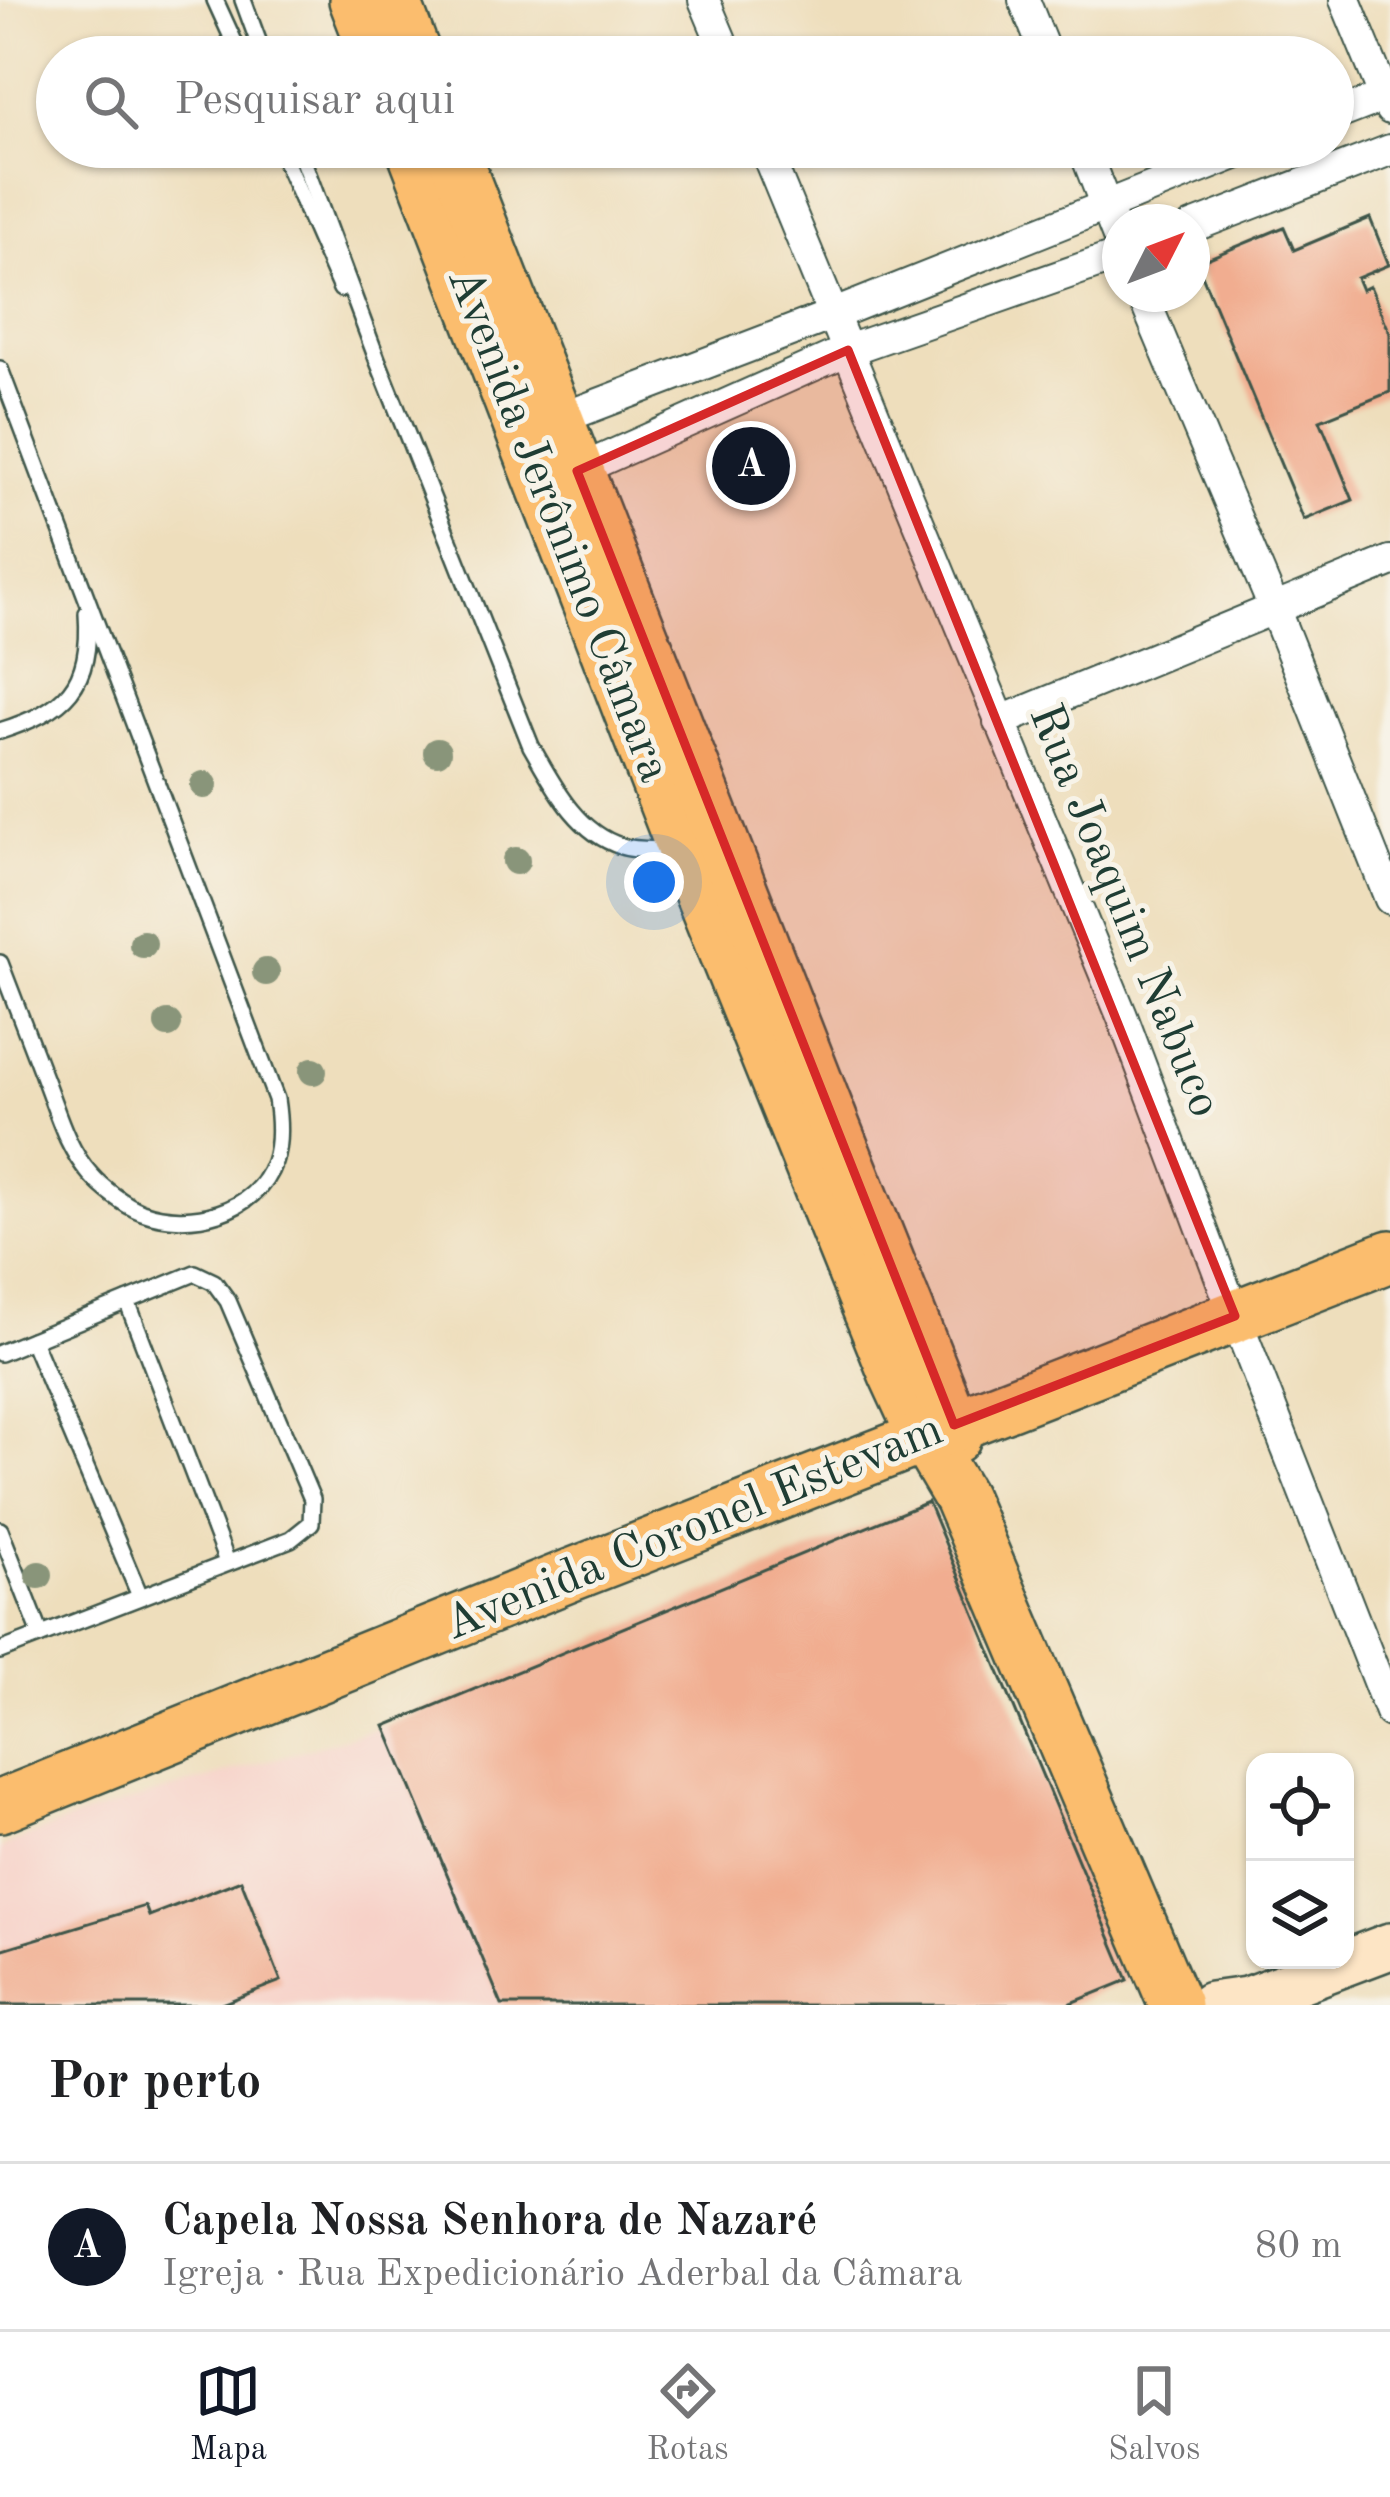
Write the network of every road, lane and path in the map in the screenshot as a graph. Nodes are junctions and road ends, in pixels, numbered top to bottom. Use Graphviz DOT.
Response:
graph roads {
  1 [pos="215,0"];
  2 [pos="243,0"];
  3 [pos="355,0"];
  4 [pos="394,0"];
  5 [pos="704,0"];
  6 [pos="1024,0"];
  7 [pos="1345,0"];
  8 [pos="231,36"];
  9 [pos="256,36"];
  10 [pos="369,36"];
  11 [pos="408,36"];
  12 [pos="719,36"];
  13 [pos="1039,36"];
  14 [pos="1388,100"];
  15 [pos="1354,110"];
  16 [pos="1390,150"];
  17 [pos="1354,164"];
  18 [pos="289,168"];
  19 [pos="306,168"];
  20 [pos="421,168"];
  21 [pos="459,168"];
  22 [pos="772,168"];
  23 [pos="1091,168"];
  24 [pos="1200,168"];
  25 [pos="1344,168"];
  26 [pos="1106,204"];
  27 [pos="1109,204"];
  28 [pos="1102,207"];
  29 [pos="1210,220"];
  30 [pos="1102,261"];
  31 [pos="1150,312"];
  32 [pos="832,315"];
  33 [pos="848,350"];
  34 [pos="0,369"];
  35 [pos="557,420"];
  36 [pos="577,471"];
  37 [pos="437,512"];
  38 [pos="1390,561"];
  39 [pos="86,594"];
  40 [pos="1274,608"];
  41 [pos="999,722"];
  42 [pos="0,731"];
  43 [pos="703,847"];
  44 [pos="1390,899"];
  45 [pos="0,963"];
  46 [pos="1390,1256"];
  47 [pos="127,1301"];
  48 [pos="1234,1316"];
  49 [pos="32,1340"];
  50 [pos="0,1353"];
  51 [pos="939,1431"];
  52 [pos="0,1530"];
  53 [pos="227,1562"];
  54 [pos="140,1596"];
  55 [pos="41,1635"];
  56 [pos="0,1651"];
  57 [pos="1390,1712"];
  58 [pos="0,1806"];
  59 [pos="1390,1946"];
  60 [pos="1233,2003"];
  61 [pos="1175,2005"];
  1 -- 8 [label="lane"];
  2 -- 9 [label="lane"];
  3 -- 10 [label="main road"];
  4 -- 11 [label="main road"];
  5 -- 12 [label="street"];
  6 -- 13 [label="street"];
  7 -- 14 [label="street"];
  14 -- 15 [label="street"];
  16 -- 17 [label="street"];
  18 -- 37 [label="lane"];
  19 -- 37 [label="lane"];
  20 -- 43 [label="main road, Avenida Jerônimo Câmara"];
  21 -- 35 [label="main road, Avenida Jerônimo Câmara"];
  22 -- 32 [label="street, Rua Joaquim Nabuco"];
  23 -- 26 [label="street"];
  24 -- 27 [label="street"];
  25 -- 29 [label="street"];
  28 -- 32 [label="street"];
  30 -- 33 [label="street"];
  31 -- 40 [label="street"];
  32 -- 33 [label="street, Rua Joaquim Nabuco"];
  32 -- 35 [label="street"];
  33 -- 36 [label="street"];
  33 -- 41 [label="street, Rua Joaquim Nabuco"];
  34 -- 39 [label="lane"];
  35 -- 36 [label="main road, Avenida Jerônimo Câmara"];
  36 -- 43 [label="main road, Avenida Jerônimo Câmara"];
  37 -- 43 [label="lane"];
  38 -- 40 [label="street"];
  39 -- 42 [label="lane"];
  39 -- 45 [label="lane"];
  40 -- 41 [label="street"];
  40 -- 44 [label="street"];
  41 -- 48 [label="street, Rua Joaquim Nabuco"];
  43 -- 51 [label="main road, Avenida Jerônimo Câmara"];
  46 -- 48 [label="main road, Avenida Coronel Estevam"];
  47 -- 49 [label="lane"];
  47 -- 53 [label="lane"];
  47 -- 53 [label="lane"];
  48 -- 51 [label="main road, Avenida Coronel Estevam"];
  48 -- 57 [label="street, Rua Joaquim Nabuco"];
  49 -- 50 [label="lane"];
  49 -- 54 [label="lane"];
  51 -- 58 [label="main road, Avenida Coronel Estevam"];
  51 -- 61 [label="main road, Avenida Jerônimo Câmara"];
  52 -- 55 [label="lane"];
  53 -- 54 [label="lane"];
  54 -- 55 [label="lane"];
  55 -- 56 [label="lane"];
  59 -- 60 [label="street"];
}
